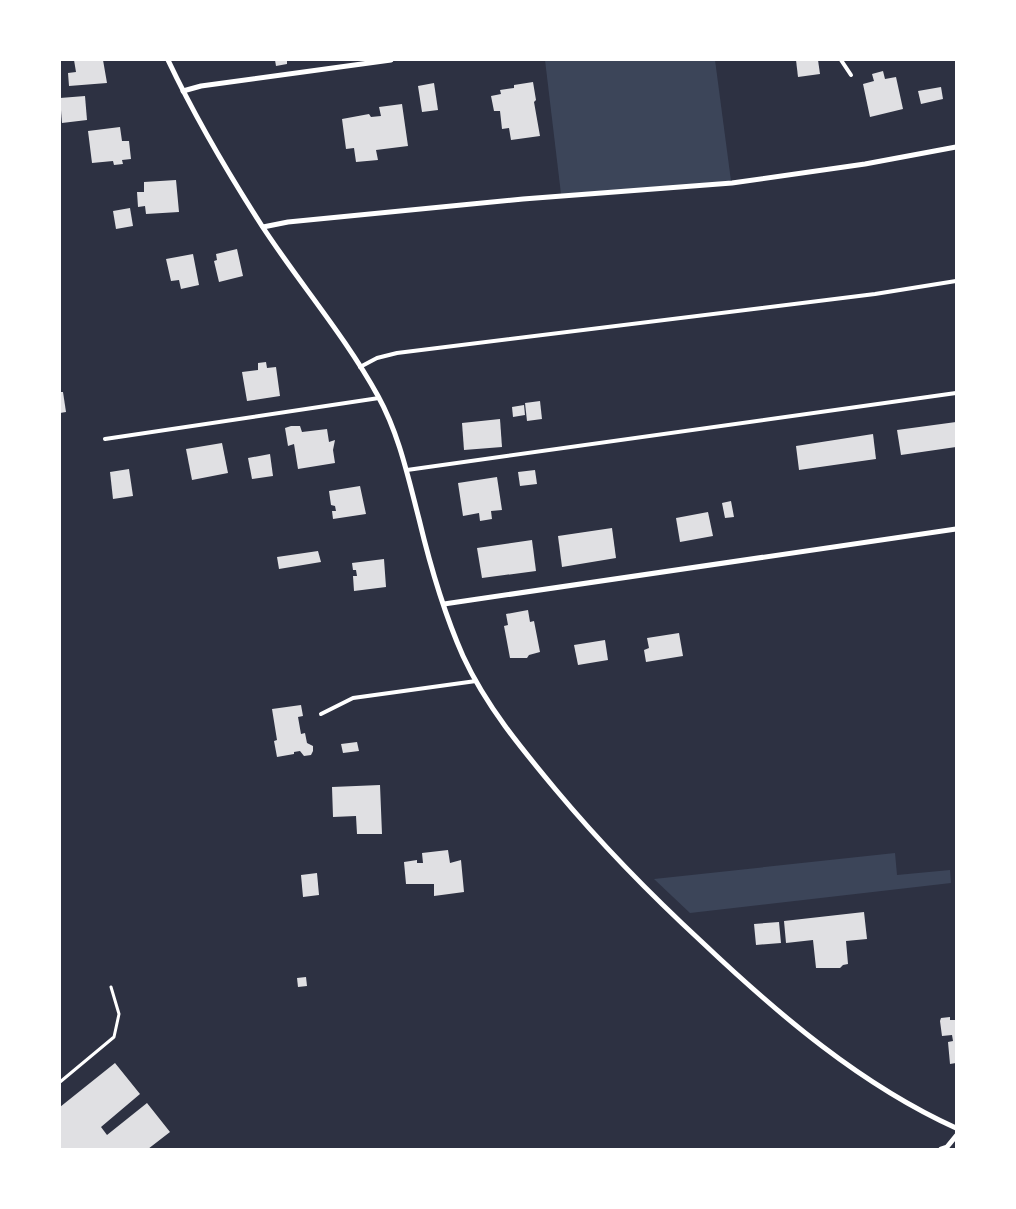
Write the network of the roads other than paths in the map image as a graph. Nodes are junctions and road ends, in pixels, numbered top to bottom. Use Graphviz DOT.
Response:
graph roads {
  1 [pos="168,60"];
  2 [pos="391,60"];
  3 [pos="841,60"];
  4 [pos="851,75"];
  5 [pos="182,91"];
  6 [pos="956,147"];
  7 [pos="263,227"];
  8 [pos="956,281"];
  9 [pos="360,366"];
  10 [pos="956,392"];
  11 [pos="379,398"];
  12 [pos="105,440"];
  13 [pos="407,470"];
  14 [pos="956,528"];
  15 [pos="444,604"];
  16 [pos="476,681"];
  17 [pos="321,714"];
  18 [pos="956,1128"];
  19 [pos="956,1136"];
  20 [pos="941,1149"];
  1 -- 5 [label="street"];
  2 -- 5 [label="street"];
  3 -- 4 [label="lane"];
  5 -- 7 [label="street"];
  6 -- 7 [label="street"];
  7 -- 9 [label="street"];
  8 -- 9 [label="lane"];
  9 -- 11 [label="street"];
  10 -- 13 [label="lane"];
  11 -- 12 [label="lane"];
  11 -- 13 [label="street"];
  13 -- 15 [label="street"];
  14 -- 15 [label="street"];
  15 -- 16 [label="street"];
  16 -- 17 [label="lane"];
  16 -- 18 [label="street"];
  19 -- 20 [label="street"];
}
